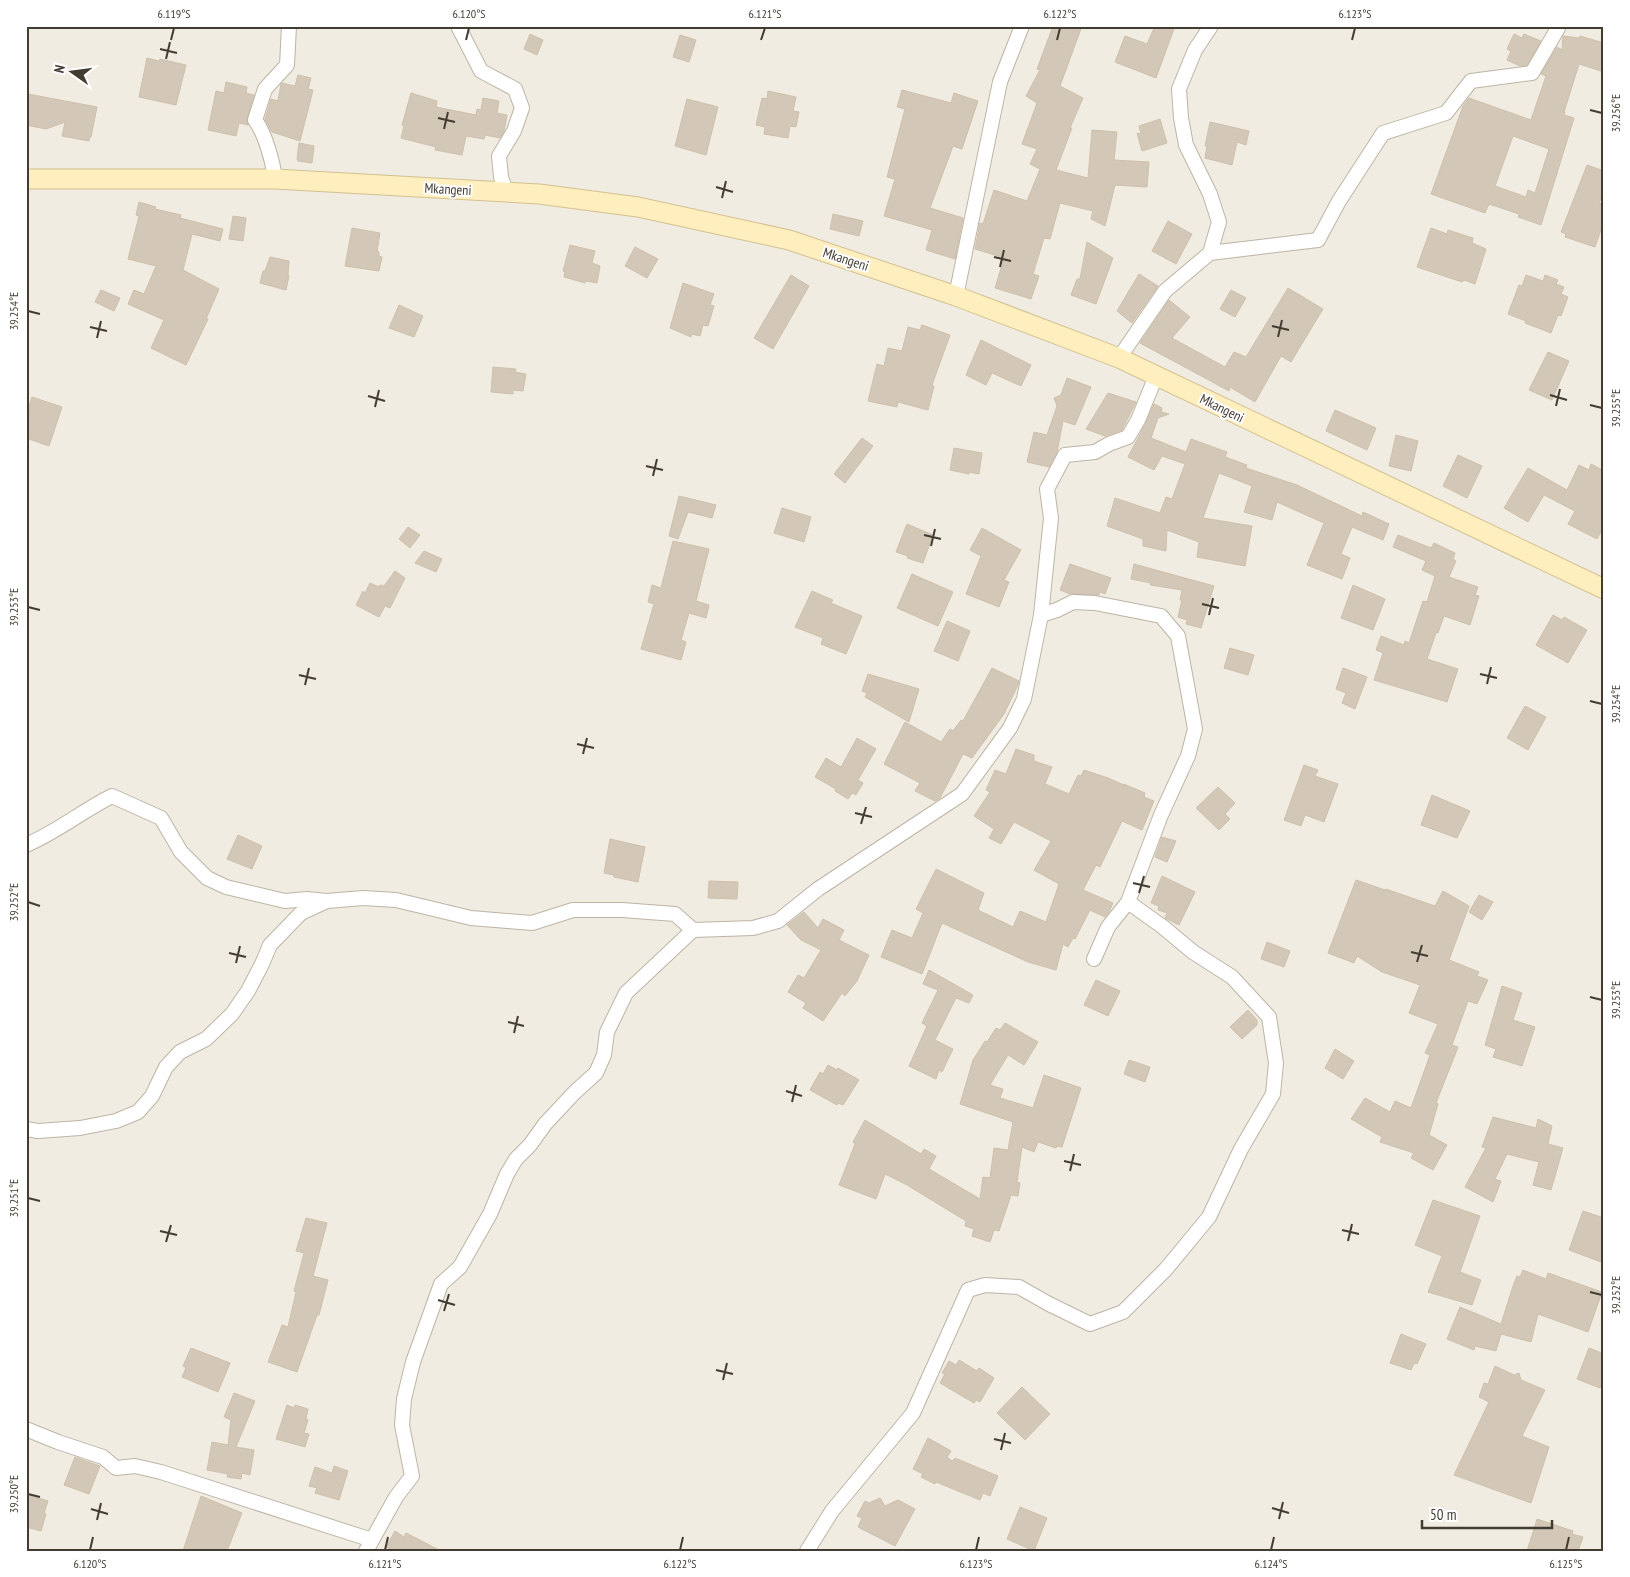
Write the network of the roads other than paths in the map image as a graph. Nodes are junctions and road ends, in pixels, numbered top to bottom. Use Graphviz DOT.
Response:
graph roads {
  1 [pos="289,26"];
  2 [pos="458,26"];
  3 [pos="1022,26"];
  4 [pos="1211,26"];
  5 [pos="1558,28"];
  6 [pos="26,179"];
  7 [pos="276,179"];
  8 [pos="506,192"];
  9 [pos="1210,253"];
  10 [pos="956,296"];
  11 [pos="1119,358"];
  12 [pos="1156,376"];
  13 [pos="1604,589"];
  14 [pos="1041,615"];
  15 [pos="26,845"];
  16 [pos="327,901"];
  17 [pos="1128,902"];
  18 [pos="693,930"];
  19 [pos="1094,959"];
  20 [pos="26,1128"];
  21 [pos="26,1429"];
  22 [pos="369,1545"];
  23 [pos="807,1551"];
  1 -- 7 [label="street"];
  2 -- 8 [label="street"];
  3 -- 10 [label="street"];
  4 -- 9 [label="street"];
  5 -- 9 [label="street"];
  6 -- 7 [label="street, Mkangeni"];
  7 -- 8 [label="street, Mkangeni"];
  8 -- 10 [label="street, Mkangeni"];
  9 -- 11 [label="street"];
  10 -- 11 [label="street, Mkangeni"];
  11 -- 12 [label="street, Mkangeni"];
  12 -- 13 [label="street, Mkangeni"];
  12 -- 14 [label="street"];
  14 -- 17 [label="street"];
  14 -- 18 [label="street"];
  15 -- 16 [label="street"];
  16 -- 18 [label="street"];
  16 -- 20 [label="street"];
  17 -- 19 [label="street"];
  17 -- 23 [label="street"];
  18 -- 22 [label="street"];
  21 -- 22 [label="street"];
}
